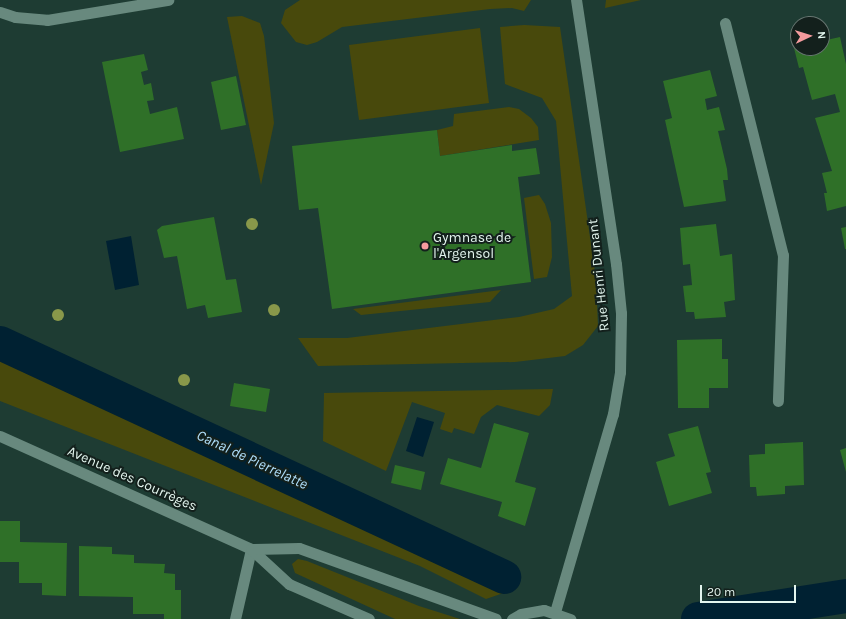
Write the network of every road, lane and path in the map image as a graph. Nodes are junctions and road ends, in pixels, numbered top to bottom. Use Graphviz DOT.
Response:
graph roads {
  1 [pos="168,0"];
  2 [pos="576,0"];
  3 [pos="0,12"];
  4 [pos="725,24"];
  5 [pos="778,401"];
  6 [pos="0,436"];
  7 [pos="251,549"];
  8 [pos="555,612"];
  9 [pos="235,619"];
  10 [pos="369,619"];
  11 [pos="496,619"];
  12 [pos="512,619"];
  13 [pos="570,619"];
  1 -- 3 [label="street"];
  2 -- 8 [label="street, Rue Henri Dunant"];
  4 -- 5 [label="street"];
  6 -- 7 [label="street, Avenue des Courrèges"];
  7 -- 9 [label="street"];
  7 -- 10 [label="street, Avenue des Courrèges"];
  7 -- 11 [label="street, Avenue des Courrèges"];
  8 -- 12 [label="street"];
  8 -- 13 [label="street"];
}
